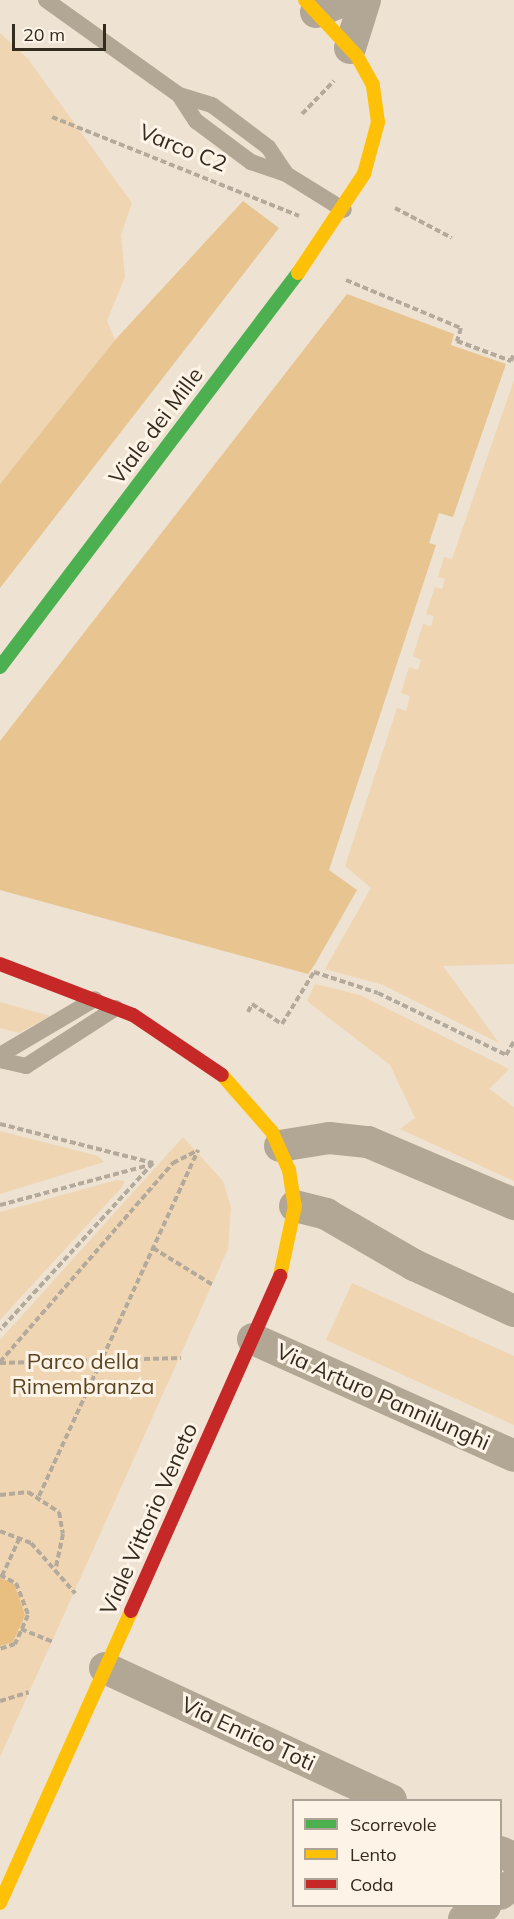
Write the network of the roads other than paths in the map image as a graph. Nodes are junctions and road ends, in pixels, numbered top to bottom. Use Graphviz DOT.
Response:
graph roads {
  1 [pos="46,0"];
  2 [pos="346,0"];
  3 [pos="365,0"];
  4 [pos="311,6"];
  5 [pos="346,61"];
  6 [pos="344,210"];
  7 [pos="0,667"];
  8 [pos="0,964"];
  9 [pos="95,999"];
  10 [pos="116,1008"];
  11 [pos="0,1055"];
  12 [pos="0,1060"];
  13 [pos="280,1146"];
  14 [pos="514,1204"];
  15 [pos="295,1206"];
  16 [pos="514,1311"];
  17 [pos="253,1339"];
  18 [pos="514,1456"];
  19 [pos="105,1668"];
  20 [pos="389,1799"];
  21 [pos="514,1884"];
  22 [pos="502,1893"];
  23 [pos="0,1903"];
  24 [pos="482,1907"];
  25 [pos="465,1919"];
  1 -- 6 [label="lane"];
  2 -- 4 [label="street"];
  3 -- 5 [label="street"];
  4 -- 5 [label="street, Viale dei Mille"];
  5 -- 6 [label="street, Viale dei Mille"];
  6 -- 7 [label="street, Viale dei Mille"];
  8 -- 9 [label="street, Viale Vittorio Veneto"];
  9 -- 10 [label="street, Viale Vittorio Veneto"];
  9 -- 11 [label="lane"];
  10 -- 12 [label="lane"];
  10 -- 13 [label="street, Viale Vittorio Veneto"];
  13 -- 14 [label="street"];
  13 -- 15 [label="street, Viale Vittorio Veneto"];
  15 -- 16 [label="street"];
  15 -- 17 [label="street, Viale Vittorio Veneto"];
  17 -- 18 [label="street, Via Arturo Pannilunghi"];
  17 -- 19 [label="street, Viale Vittorio Veneto"];
  19 -- 20 [label="street, Via Enrico Toti"];
  19 -- 23 [label="street, Viale Vittorio Veneto"];
  21 -- 22 [label="street"];
  24 -- 25 [label="street"];
}
